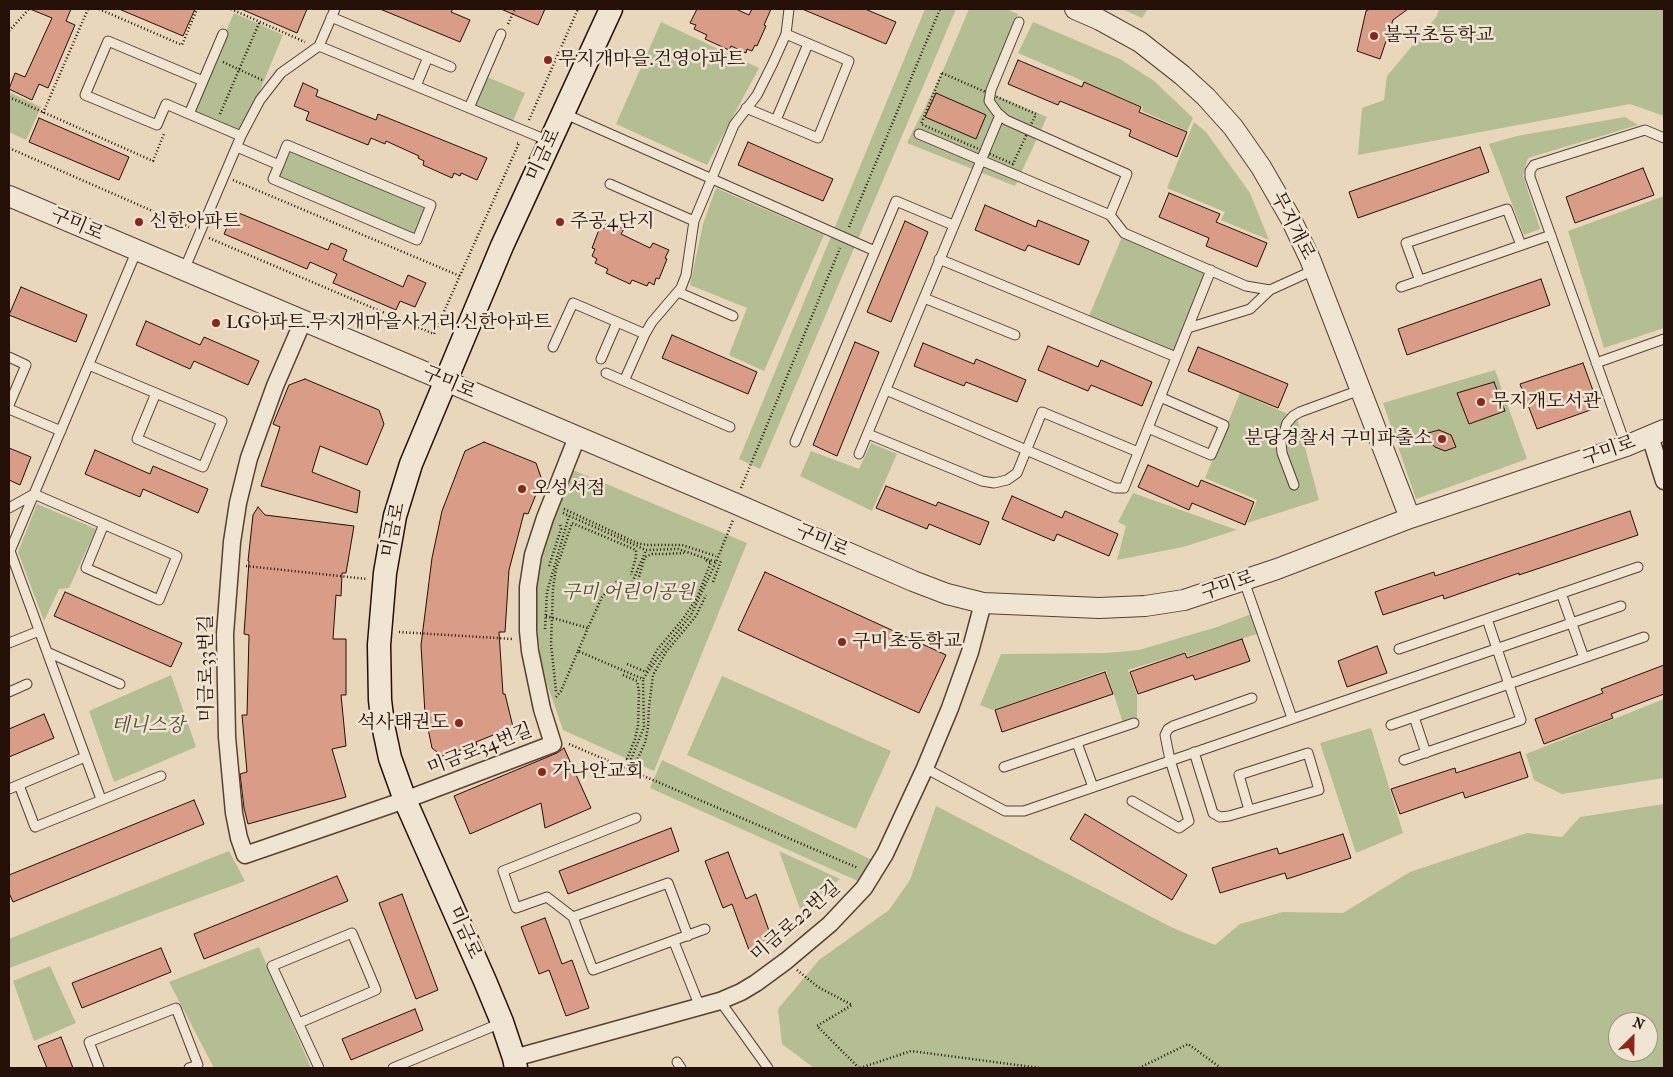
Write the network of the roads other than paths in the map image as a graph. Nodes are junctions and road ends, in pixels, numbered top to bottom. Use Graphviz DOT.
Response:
graph roads {
  1 [pos="610,9"];
  2 [pos="789,9"];
  3 [pos="1075,9"];
  4 [pos="333,13"];
  5 [pos="1019,22"];
  6 [pos="503,33"];
  7 [pos="224,34"];
  8 [pos="786,34"];
  9 [pos="808,44"];
  10 [pos="315,45"];
  11 [pos="428,57"];
  12 [pos="451,67"];
  13 [pos="203,81"];
  14 [pos="416,86"];
  15 [pos="468,108"];
  16 [pos="746,108"];
  17 [pos="563,113"];
  18 [pos="189,114"];
  19 [pos="1000,115"];
  20 [pos="776,120"];
  21 [pos="919,134"];
  22 [pos="241,136"];
  23 [pos="1663,140"];
  24 [pos="549,141"];
  25 [pos="237,147"];
  26 [pos="980,161"];
  27 [pos="279,165"];
  28 [pos="711,179"];
  29 [pos="610,184"];
  30 [pos="9,196"];
  31 [pos="1110,215"];
  32 [pos="694,221"];
  33 [pos="953,225"];
  34 [pos="1550,235"];
  35 [pos="1521,245"];
  36 [pos="137,250"];
  37 [pos="875,251"];
  38 [pos="939,260"];
  39 [pos="184,270"];
  40 [pos="1211,270"];
  41 [pos="1314,270"];
  42 [pos="1420,281"];
  43 [pos="1400,287"];
  44 [pos="1270,290"];
  45 [pos="678,292"];
  46 [pos="924,298"];
  47 [pos="733,316"];
  48 [pos="303,321"];
  49 [pos="617,322"];
  50 [pos="1188,328"];
  51 [pos="645,334"];
  52 [pos="1015,335"];
  53 [pos="1664,339"];
  54 [pos="553,347"];
  55 [pos="9,357"];
  56 [pos="1176,358"];
  57 [pos="601,359"];
  58 [pos="1596,363"];
  59 [pos="89,365"];
  60 [pos="606,373"];
  61 [pos="445,381"];
  62 [pos="624,381"];
  63 [pos="886,390"];
  64 [pos="1360,390"];
  65 [pos="156,393"];
  66 [pos="1160,397"];
  67 [pos="9,405"];
  68 [pos="9,409"];
  69 [pos="730,427"];
  70 [pos="1148,428"];
  71 [pos="61,431"];
  72 [pos="1657,433"];
  73 [pos="868,434"];
  74 [pos="577,437"];
  75 [pos="795,442"];
  76 [pos="1626,446"];
  77 [pos="1027,450"];
  78 [pos="1138,452"];
  79 [pos="860,454"];
  80 [pos="1664,481"];
  81 [pos="1294,485"];
  82 [pos="34,494"];
  83 [pos="9,508"];
  84 [pos="1410,518"];
  85 [pos="104,524"];
  86 [pos="9,552"];
  87 [pos="1638,567"];
  88 [pos="1244,581"];
  89 [pos="1561,593"];
  90 [pos="983,603"];
  91 [pos="1621,606"];
  92 [pos="1487,619"];
  93 [pos="1572,622"];
  94 [pos="39,631"];
  95 [pos="1644,637"];
  96 [pos="9,643"];
  97 [pos="1496,648"];
  98 [pos="1398,649"];
  99 [pos="47,652"];
  100 [pos="1584,658"];
  101 [pos="27,684"];
  102 [pos="120,684"];
  103 [pos="1509,684"];
  104 [pos="9,692"];
  105 [pos="1252,698"];
  106 [pos="1414,717"];
  107 [pos="1292,718"];
  108 [pos="1134,723"];
  109 [pos="1391,725"];
  110 [pos="1077,743"];
  111 [pos="1194,752"];
  112 [pos="1426,753"];
  113 [pos="86,757"];
  114 [pos="1170,760"];
  115 [pos="1404,760"];
  116 [pos="1004,767"];
  117 [pos="926,768"];
  118 [pos="161,776"];
  119 [pos="19,785"];
  120 [pos="1093,787"];
  121 [pos="9,789"];
  122 [pos="101,799"];
  123 [pos="405,800"];
  124 [pos="1132,802"];
  125 [pos="1250,810"];
  126 [pos="636,818"];
  127 [pos="573,917"];
  128 [pos="705,929"];
  129 [pos="688,936"];
  130 [pos="674,942"];
  131 [pos="720,1002"];
  132 [pos="700,1007"];
  133 [pos="502,1022"];
  134 [pos="299,1023"];
  135 [pos="515,1063"];
  136 [pos="99,1068"];
  137 [pos="189,1068"];
  138 [pos="319,1068"];
  139 [pos="393,1068"];
  140 [pos="768,1068"];
  1 -- 17 [label="main road, 미금로"];
  2 -- 8 [label="lane"];
  3 -- 41 [label="street, 무지개로"];
  4 -- 10 [label="lane"];
  4 -- 11 [label="lane"];
  5 -- 19 [label="lane"];
  6 -- 15 [label="lane"];
  7 -- 13 [label="lane"];
  8 -- 9 [label="lane"];
  8 -- 16 [label="lane"];
  9 -- 20 [label="lane"];
  9 -- 20 [label="lane"];
  10 -- 14 [label="lane"];
  10 -- 22 [label="lane"];
  11 -- 12 [label="lane"];
  11 -- 14 [label="lane"];
  13 -- 18 [label="lane"];
  13 -- 18 [label="lane"];
  14 -- 15 [label="lane"];
  15 -- 24 [label="lane"];
  16 -- 20 [label="lane"];
  16 -- 28 [label="lane"];
  17 -- 24 [label="main road, 미금로"];
  17 -- 28 [label="lane"];
  18 -- 22 [label="lane"];
  19 -- 26 [label="lane"];
  19 -- 31 [label="lane"];
  21 -- 26 [label="lane"];
  22 -- 25 [label="lane"];
  23 -- 34 [label="lane"];
  24 -- 61 [label="main road, 미금로"];
  25 -- 27 [label="lane"];
  25 -- 39 [label="lane"];
  26 -- 31 [label="lane"];
  26 -- 33 [label="lane"];
  27 -- 27 [label="lane"];
  28 -- 32 [label="lane"];
  28 -- 37 [label="lane"];
  29 -- 32 [label="lane"];
  30 -- 36 [label="street, 구미로"];
  31 -- 40 [label="lane"];
  32 -- 45 [label="lane"];
  33 -- 37 [label="lane"];
  33 -- 38 [label="lane"];
  34 -- 35 [label="lane"];
  34 -- 58 [label="lane"];
  35 -- 42 [label="lane"];
  35 -- 42 [label="lane"];
  36 -- 39 [label="street, 구미로"];
  36 -- 59 [label="lane"];
  37 -- 75 [label="lane"];
  38 -- 46 [label="lane"];
  38 -- 56 [label="lane"];
  39 -- 48 [label="street, 구미로"];
  40 -- 44 [label="lane"];
  40 -- 50 [label="lane"];
  41 -- 44 [label="lane"];
  41 -- 64 [label="street, 무지개로"];
  42 -- 43 [label="lane"];
  44 -- 50 [label="lane"];
  45 -- 47 [label="lane"];
  45 -- 51 [label="lane"];
  46 -- 52 [label="lane"];
  46 -- 63 [label="lane"];
  48 -- 61 [label="street, 구미로"];
  48 -- 123 [label="street, 미금로33번길"];
  49 -- 51 [label="lane"];
  49 -- 54 [label="lane"];
  49 -- 57 [label="lane"];
  50 -- 56 [label="lane"];
  51 -- 62 [label="lane"];
  53 -- 58 [label="lane"];
  55 -- 67 [label="lane"];
  56 -- 66 [label="lane"];
  58 -- 76 [label="lane"];
  59 -- 65 [label="lane"];
  59 -- 71 [label="lane"];
  60 -- 62 [label="lane"];
  61 -- 74 [label="street, 구미로"];
  61 -- 123 [label="main road, 미금로"];
  62 -- 69 [label="lane"];
  63 -- 73 [label="lane"];
  63 -- 77 [label="lane"];
  64 -- 81 [label="lane"];
  64 -- 84 [label="street, 무지개로"];
  65 -- 65 [label="lane"];
  66 -- 70 [label="lane"];
  66 -- 70 [label="lane"];
  68 -- 71 [label="lane"];
  70 -- 78 [label="lane"];
  71 -- 82 [label="lane"];
  72 -- 76 [label="street, 구미로"];
  72 -- 80 [label="street"];
  73 -- 77 [label="lane"];
  73 -- 79 [label="lane"];
  74 -- 90 [label="street, 구미로"];
  74 -- 123 [label="street, 미금로34번길"];
  76 -- 84 [label="street, 구미로"];
  77 -- 78 [label="lane"];
  77 -- 78 [label="lane"];
  82 -- 83 [label="lane"];
  82 -- 85 [label="lane"];
  82 -- 86 [label="lane"];
  84 -- 88 [label="street, 구미로"];
  85 -- 85 [label="lane"];
  86 -- 94 [label="lane"];
  87 -- 89 [label="lane"];
  88 -- 90 [label="street, 구미로"];
  88 -- 107 [label="lane"];
  89 -- 92 [label="lane"];
  89 -- 93 [label="lane"];
  90 -- 117 [label="street, 미금로22번길"];
  91 -- 93 [label="lane"];
  92 -- 97 [label="lane"];
  92 -- 98 [label="lane"];
  93 -- 97 [label="lane"];
  93 -- 100 [label="lane"];
  94 -- 96 [label="lane"];
  94 -- 99 [label="lane"];
  95 -- 100 [label="lane"];
  97 -- 103 [label="lane"];
  97 -- 107 [label="lane"];
  99 -- 102 [label="lane"];
  99 -- 113 [label="lane"];
  100 -- 103 [label="lane"];
  101 -- 104 [label="lane"];
  103 -- 106 [label="lane"];
  103 -- 112 [label="lane"];
  105 -- 114 [label="lane"];
  106 -- 109 [label="lane"];
  106 -- 112 [label="lane"];
  107 -- 111 [label="lane"];
  108 -- 110 [label="lane"];
  110 -- 116 [label="lane"];
  110 -- 120 [label="lane"];
  111 -- 114 [label="lane"];
  111 -- 125 [label="lane"];
  112 -- 115 [label="lane"];
  113 -- 119 [label="lane"];
  113 -- 122 [label="lane"];
  114 -- 120 [label="lane"];
  114 -- 124 [label="lane"];
  117 -- 120 [label="lane"];
  117 -- 131 [label="street, 미금로22번길"];
  118 -- 122 [label="lane"];
  119 -- 121 [label="lane"];
  119 -- 122 [label="lane"];
  123 -- 133 [label="main road, 미금로"];
  125 -- 125 [label="lane"];
  126 -- 127 [label="lane"];
  127 -- 129 [label="lane"];
  127 -- 130 [label="lane"];
  128 -- 129 [label="lane"];
  129 -- 130 [label="lane"];
  130 -- 132 [label="lane"];
  131 -- 132 [label="street, 미금로22번길"];
  131 -- 140 [label="lane"];
  132 -- 135 [label="street, 미금로22번길"];
  133 -- 135 [label="main road, 미금로"];
  133 -- 139 [label="lane"];
  134 -- 134 [label="lane"];
  134 -- 138 [label="lane"];
  136 -- 137 [label="lane"];
}
